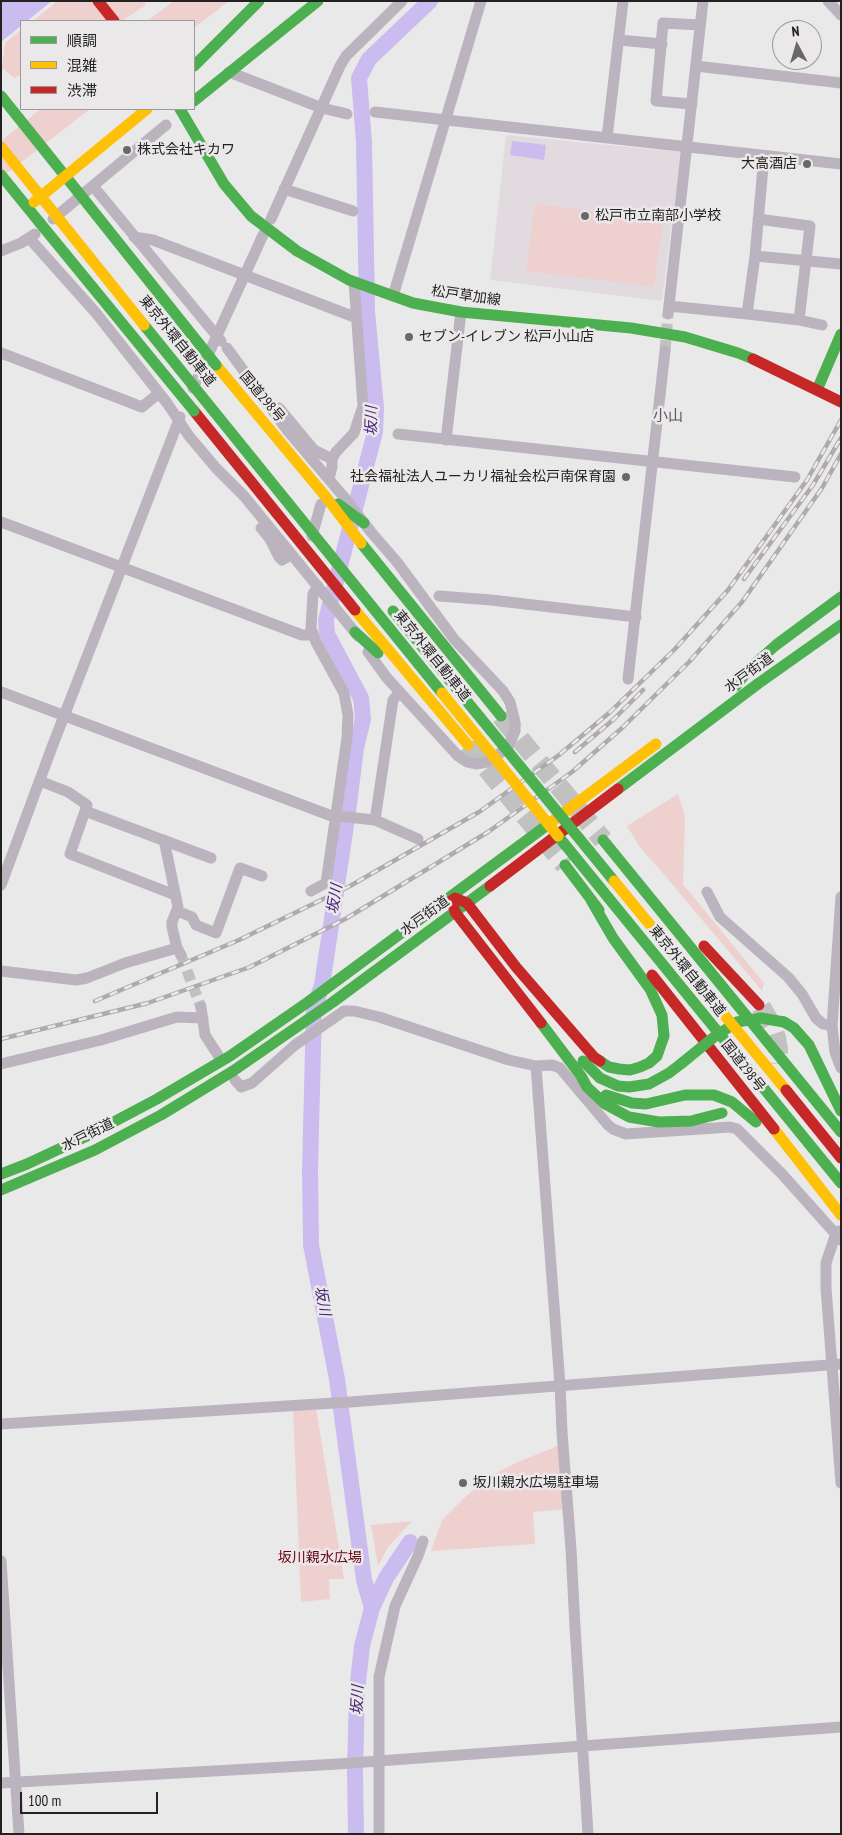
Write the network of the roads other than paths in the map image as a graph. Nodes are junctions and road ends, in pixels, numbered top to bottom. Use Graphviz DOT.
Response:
graph roads {
  1 [pos="98,1"];
  2 [pos="259,1"];
  3 [pos="318,1"];
  4 [pos="402,1"];
  5 [pos="482,1"];
  6 [pos="623,1"];
  7 [pos="703,1"];
  8 [pos="828,1"];
  9 [pos="841,15"];
  10 [pos="113,20"];
  11 [pos="700,25"];
  12 [pos="618,40"];
  13 [pos="662,44"];
  14 [pos="195,65"];
  15 [pos="696,66"];
  16 [pos="229,72"];
  17 [pos="841,83"];
  18 [pos="1,96"];
  19 [pos="195,101"];
  20 [pos="692,104"];
  21 [pos="322,108"];
  22 [pos="146,110"];
  23 [pos="181,110"];
  24 [pos="375,112"];
  25 [pos="347,114"];
  26 [pos="445,121"];
  27 [pos="166,125"];
  28 [pos="607,138"];
  29 [pos="4,142"];
  30 [pos="687,147"];
  31 [pos="764,156"];
  32 [pos="841,164"];
  33 [pos="66,176"];
  34 [pos="5,179"];
  35 [pos="93,186"];
  36 [pos="284,189"];
  37 [pos="27,207"];
  38 [pos="353,211"];
  39 [pos="271,219"];
  40 [pos="758,220"];
  41 [pos="263,235"];
  42 [pos="134,237"];
  43 [pos="30,239"];
  44 [pos="1,251"];
  45 [pos="755,256"];
  46 [pos="806,262"];
  47 [pos="841,264"];
  48 [pos="245,276"];
  49 [pos="122,280"];
  50 [pos="356,283"];
  51 [pos="392,296"];
  52 [pos="461,312"];
  53 [pos="747,314"];
  54 [pos="357,318"];
  55 [pos="799,320"];
  56 [pos="822,325"];
  57 [pos="841,334"];
  58 [pos="216,336"];
  59 [pos="227,348"];
  60 [pos="665,351"];
  61 [pos="1,353"];
  62 [pos="192,365"];
  63 [pos="205,380"];
  64 [pos="817,390"];
  65 [pos="158,393"];
  66 [pos="840,402"];
  67 [pos="178,420"];
  68 [pos="398,434"];
  69 [pos="446,440"];
  70 [pos="332,459"];
  71 [pos="653,462"];
  72 [pos="216,468"];
  73 [pos="330,475"];
  74 [pos="795,477"];
  75 [pos="324,500"];
  76 [pos="306,504"];
  77 [pos="341,505"];
  78 [pos="1,522"];
  79 [pos="325,527"];
  80 [pos="367,528"];
  81 [pos="309,540"];
  82 [pos="289,556"];
  83 [pos="121,567"];
  84 [pos="387,575"];
  85 [pos="318,586"];
  86 [pos="439,596"];
  87 [pos="841,597"];
  88 [pos="349,601"];
  89 [pos="388,605"];
  90 [pos="841,612"];
  91 [pos="636,617"];
  92 [pos="349,624"];
  93 [pos="841,625"];
  94 [pos="313,634"];
  95 [pos="841,635"];
  96 [pos="403,669"];
  97 [pos="628,679"];
  98 [pos="759,683"];
  99 [pos="1,692"];
  100 [pos="400,692"];
  101 [pos="65,715"];
  102 [pos="501,716"];
  103 [pos="664,738"];
  104 [pos="468,745"];
  105 [pos="40,781"];
  106 [pos="85,811"];
  107 [pos="337,817"];
  108 [pos="375,820"];
  109 [pos="418,839"];
  110 [pos="164,840"];
  111 [pos="604,840"];
  112 [pos="211,858"];
  113 [pos="624,864"];
  114 [pos="565,865"];
  115 [pos="262,876"];
  116 [pos="1,885"];
  117 [pos="312,891"];
  118 [pos="707,892"];
  119 [pos="175,895"];
  120 [pos="451,896"];
  121 [pos="841,897"];
  122 [pos="591,900"];
  123 [pos="467,903"];
  124 [pos="176,911"];
  125 [pos="455,912"];
  126 [pos="1,971"];
  127 [pos="534,987"];
  128 [pos="759,1005"];
  129 [pos="832,1026"];
  130 [pos="837,1039"];
  131 [pos="218,1055"];
  132 [pos="1,1064"];
  133 [pos="536,1066"];
  134 [pos="841,1068"];
  135 [pos="581,1076"];
  136 [pos="235,1080"];
  137 [pos="838,1107"];
  138 [pos="722,1113"];
  139 [pos="841,1132"];
  140 [pos="782,1145"];
  141 [pos="841,1158"];
  142 [pos="1,1174"];
  143 [pos="841,1183"];
  144 [pos="1,1190"];
  145 [pos="841,1216"];
  146 [pos="839,1234"];
  147 [pos="836,1365"];
  148 [pos="560,1386"];
  149 [pos="1,1424"];
  150 [pos="841,1483"];
  151 [pos="423,1541"];
  152 [pos="1,1561"];
  153 [pos="841,1726"];
  154 [pos="582,1746"];
  155 [pos="377,1761"];
  156 [pos="15,1782"];
  157 [pos="1,1783"];
  158 [pos="19,1834"];
  159 [pos="379,1834"];
  160 [pos="588,1834"];
  1 -- 10 [label="main road"];
  2 -- 14 [label="main road"];
  3 -- 16 [label="main road"];
  4 -- 21 [label="street"];
  5 -- 26 [label="street"];
  6 -- 12 [label="street"];
  7 -- 11 [label="street"];
  8 -- 9 [label="street"];
  11 -- 13 [label="street"];
  11 -- 15 [label="street"];
  12 -- 13 [label="street"];
  12 -- 28 [label="street"];
  13 -- 20 [label="street"];
  15 -- 17 [label="street"];
  15 -- 20 [label="street"];
  16 -- 19 [label="main road"];
  16 -- 21 [label="street"];
  18 -- 33 [label="main road, 国道298号"];
  20 -- 30 [label="street"];
  21 -- 25 [label="street"];
  21 -- 36 [label="street"];
  22 -- 33 [label="main road"];
  23 -- 50 [label="main road, 松戸草加線"];
  24 -- 26 [label="street"];
  26 -- 28 [label="street"];
  26 -- 51 [label="street"];
  27 -- 35 [label="street"];
  28 -- 30 [label="street"];
  29 -- 49 [label="main road, 東京外環自動車道"];
  29 -- 143 [label="main road, 東京外環自動車道, bridge"];
  30 -- 31 [label="street"];
  30 -- 53 [label="street"];
  31 -- 32 [label="street"];
  31 -- 40 [label="street"];
  33 -- 37 [label="main road"];
  33 -- 75 [label="main road, 国道298号, bridge"];
  34 -- 37 [label="main road"];
  35 -- 42 [label="street"];
  35 -- 43 [label="street"];
  36 -- 38 [label="street"];
  36 -- 39 [label="street"];
  37 -- 88 [label="main road, bridge"];
  40 -- 45 [label="street"];
  40 -- 46 [label="street"];
  41 -- 48 [label="street"];
  42 -- 48 [label="street"];
  42 -- 58 [label="street"];
  43 -- 44 [label="street"];
  43 -- 65 [label="street"];
  45 -- 46 [label="street"];
  45 -- 53 [label="street"];
  46 -- 47 [label="street"];
  46 -- 55 [label="street"];
  48 -- 54 [label="street"];
  48 -- 58 [label="street"];
  50 -- 51 [label="main road, 松戸草加線"];
  50 -- 54 [label="street"];
  51 -- 52 [label="main road, 松戸草加線"];
  52 -- 64 [label="main road, 松戸草加線"];
  52 -- 69 [label="street"];
  53 -- 55 [label="street"];
  54 -- 70 [label="street"];
  55 -- 56 [label="street"];
  57 -- 64 [label="main road"];
  58 -- 59 [label="street"];
  58 -- 67 [label="street"];
  59 -- 70 [label="street"];
  59 -- 77 [label="street"];
  60 -- 71 [label="street"];
  61 -- 65 [label="street"];
  62 -- 63 [label="main road, 東京外環自動車道"];
  64 -- 66 [label="main road, 松戸草加線"];
  65 -- 67 [label="street"];
  67 -- 72 [label="street"];
  67 -- 83 [label="street"];
  68 -- 69 [label="street"];
  69 -- 71 [label="street"];
  70 -- 73 [label="street"];
  71 -- 74 [label="street"];
  71 -- 91 [label="street"];
  72 -- 82 [label="street"];
  72 -- 85 [label="street"];
  75 -- 77 [label="main road"];
  75 -- 81 [label="street"];
  76 -- 79 [label="main road"];
  77 -- 80 [label="main road"];
  77 -- 84 [label="main road"];
  78 -- 83 [label="street"];
  80 -- 84 [label="main road"];
  80 -- 100 [label="street"];
  83 -- 94 [label="street"];
  83 -- 101 [label="street"];
  84 -- 102 [label="main road"];
  85 -- 92 [label="street"];
  85 -- 94 [label="street"];
  86 -- 91 [label="street"];
  87 -- 90 [label="main road, 水戸街道"];
  88 -- 92 [label="main road"];
  88 -- 96 [label="main road"];
  89 -- 141 [label="main road, 東京外環自動車道, bridge"];
  91 -- 97 [label="street"];
  92 -- 96 [label="main road"];
  92 -- 100 [label="street"];
  93 -- 98 [label="main road, 水戸街道"];
  94 -- 107 [label="street"];
  95 -- 98 [label="main road"];
  96 -- 104 [label="main road"];
  98 -- 123 [label="main road, 水戸街道"];
  99 -- 101 [label="street"];
  100 -- 108 [label="street"];
  101 -- 105 [label="street"];
  101 -- 107 [label="street"];
  103 -- 120 [label="main road, 水戸街道"];
  105 -- 106 [label="street"];
  105 -- 116 [label="street"];
  106 -- 110 [label="street"];
  106 -- 119 [label="street"];
  107 -- 108 [label="street"];
  107 -- 117 [label="street"];
  108 -- 109 [label="street"];
  110 -- 112 [label="street"];
  110 -- 119 [label="street"];
  111 -- 113 [label="main road"];
  113 -- 128 [label="main road"];
  113 -- 139 [label="main road"];
  114 -- 122 [label="main road, 国道298号"];
  115 -- 124 [label="street"];
  118 -- 129 [label="street"];
  119 -- 124 [label="street"];
  120 -- 123 [label="main road"];
  120 -- 125 [label="main road"];
  120 -- 142 [label="main road, 水戸街道"];
  121 -- 129 [label="street"];
  122 -- 127 [label="main road"];
  122 -- 140 [label="main road, 国道298号"];
  123 -- 125 [label="main road, 水戸街道"];
  123 -- 127 [label="main road"];
  124 -- 126 [label="street"];
  125 -- 135 [label="main road"];
  125 -- 144 [label="main road, 水戸街道"];
  127 -- 137 [label="main road, bridge"];
  129 -- 130 [label="street"];
  130 -- 134 [label="street"];
  131 -- 132 [label="street"];
  133 -- 136 [label="street"];
  133 -- 146 [label="street"];
  133 -- 148 [label="street"];
  135 -- 138 [label="main road"];
  135 -- 140 [label="main road"];
  140 -- 145 [label="main road"];
  146 -- 147 [label="street"];
  147 -- 148 [label="street"];
  147 -- 150 [label="street"];
  148 -- 149 [label="street"];
  148 -- 154 [label="street"];
  151 -- 155 [label="street"];
  152 -- 156 [label="street"];
  153 -- 154 [label="street"];
  154 -- 155 [label="street"];
  154 -- 160 [label="street"];
  155 -- 156 [label="street"];
  155 -- 159 [label="street"];
  156 -- 157 [label="street"];
  156 -- 158 [label="street"];
}
